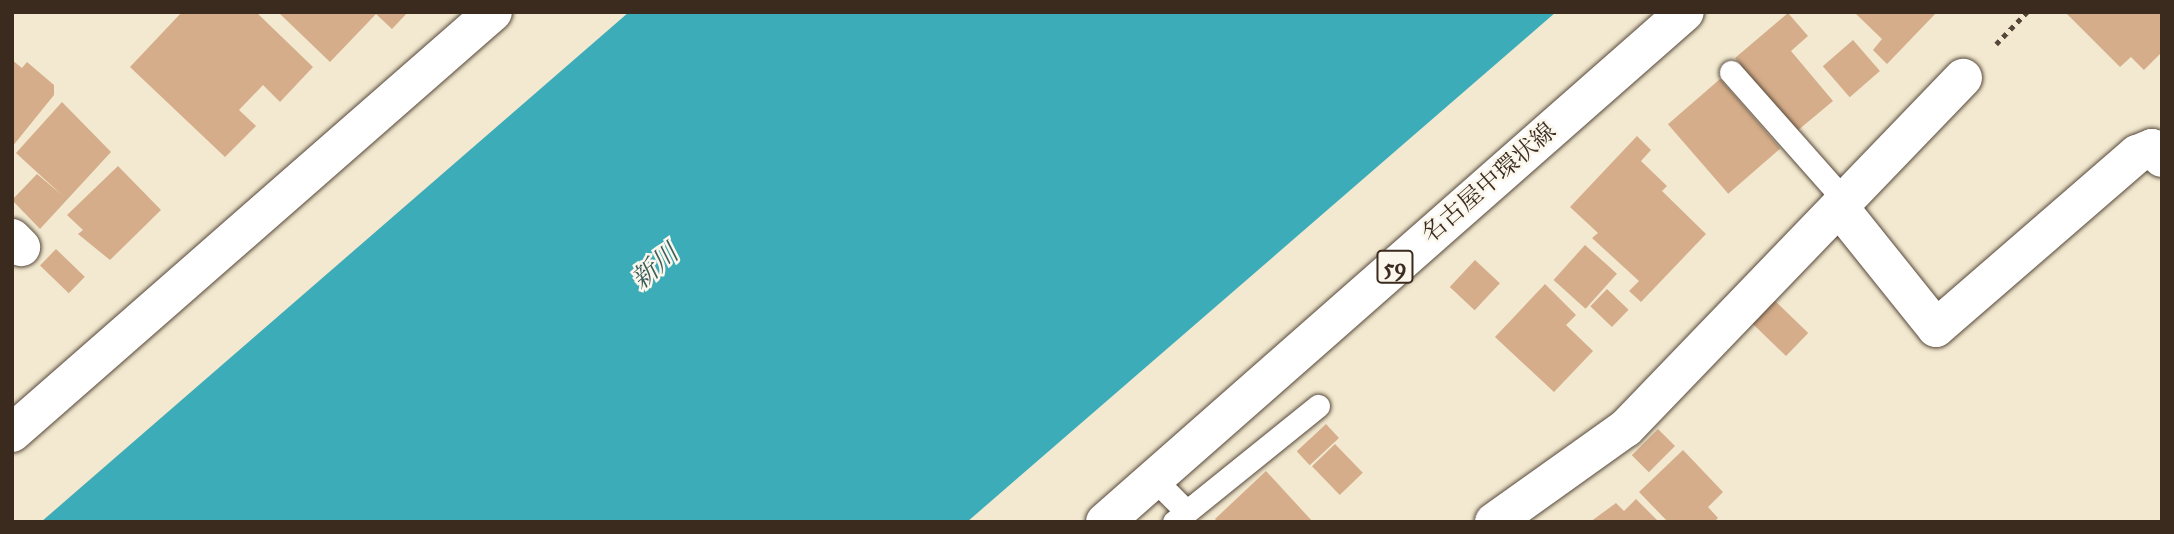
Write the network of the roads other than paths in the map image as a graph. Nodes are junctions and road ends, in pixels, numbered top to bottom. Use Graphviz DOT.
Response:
graph roads {
  1 [pos="493,12"];
  2 [pos="1685,12"];
  3 [pos="1731,72"];
  4 [pos="1964,78"];
  5 [pos="2162,158"];
  6 [pos="1842,204"];
  7 [pos="1318,407"];
  8 [pos="12,433"];
  9 [pos="1154,479"];
  10 [pos="1180,516"];
  11 [pos="1105,522"];
  12 [pos="1494,522"];
  1 -- 8 [label="street"];
  2 -- 9 [label="street, 名古屋中環状線 / 59"];
  3 -- 6 [label="lane"];
  4 -- 6 [label="street"];
  5 -- 6 [label="street"];
  6 -- 12 [label="street"];
  7 -- 10 [label="lane"];
  9 -- 10 [label="lane"];
  9 -- 11 [label="street, 名古屋中環状線 / 59"];
}
